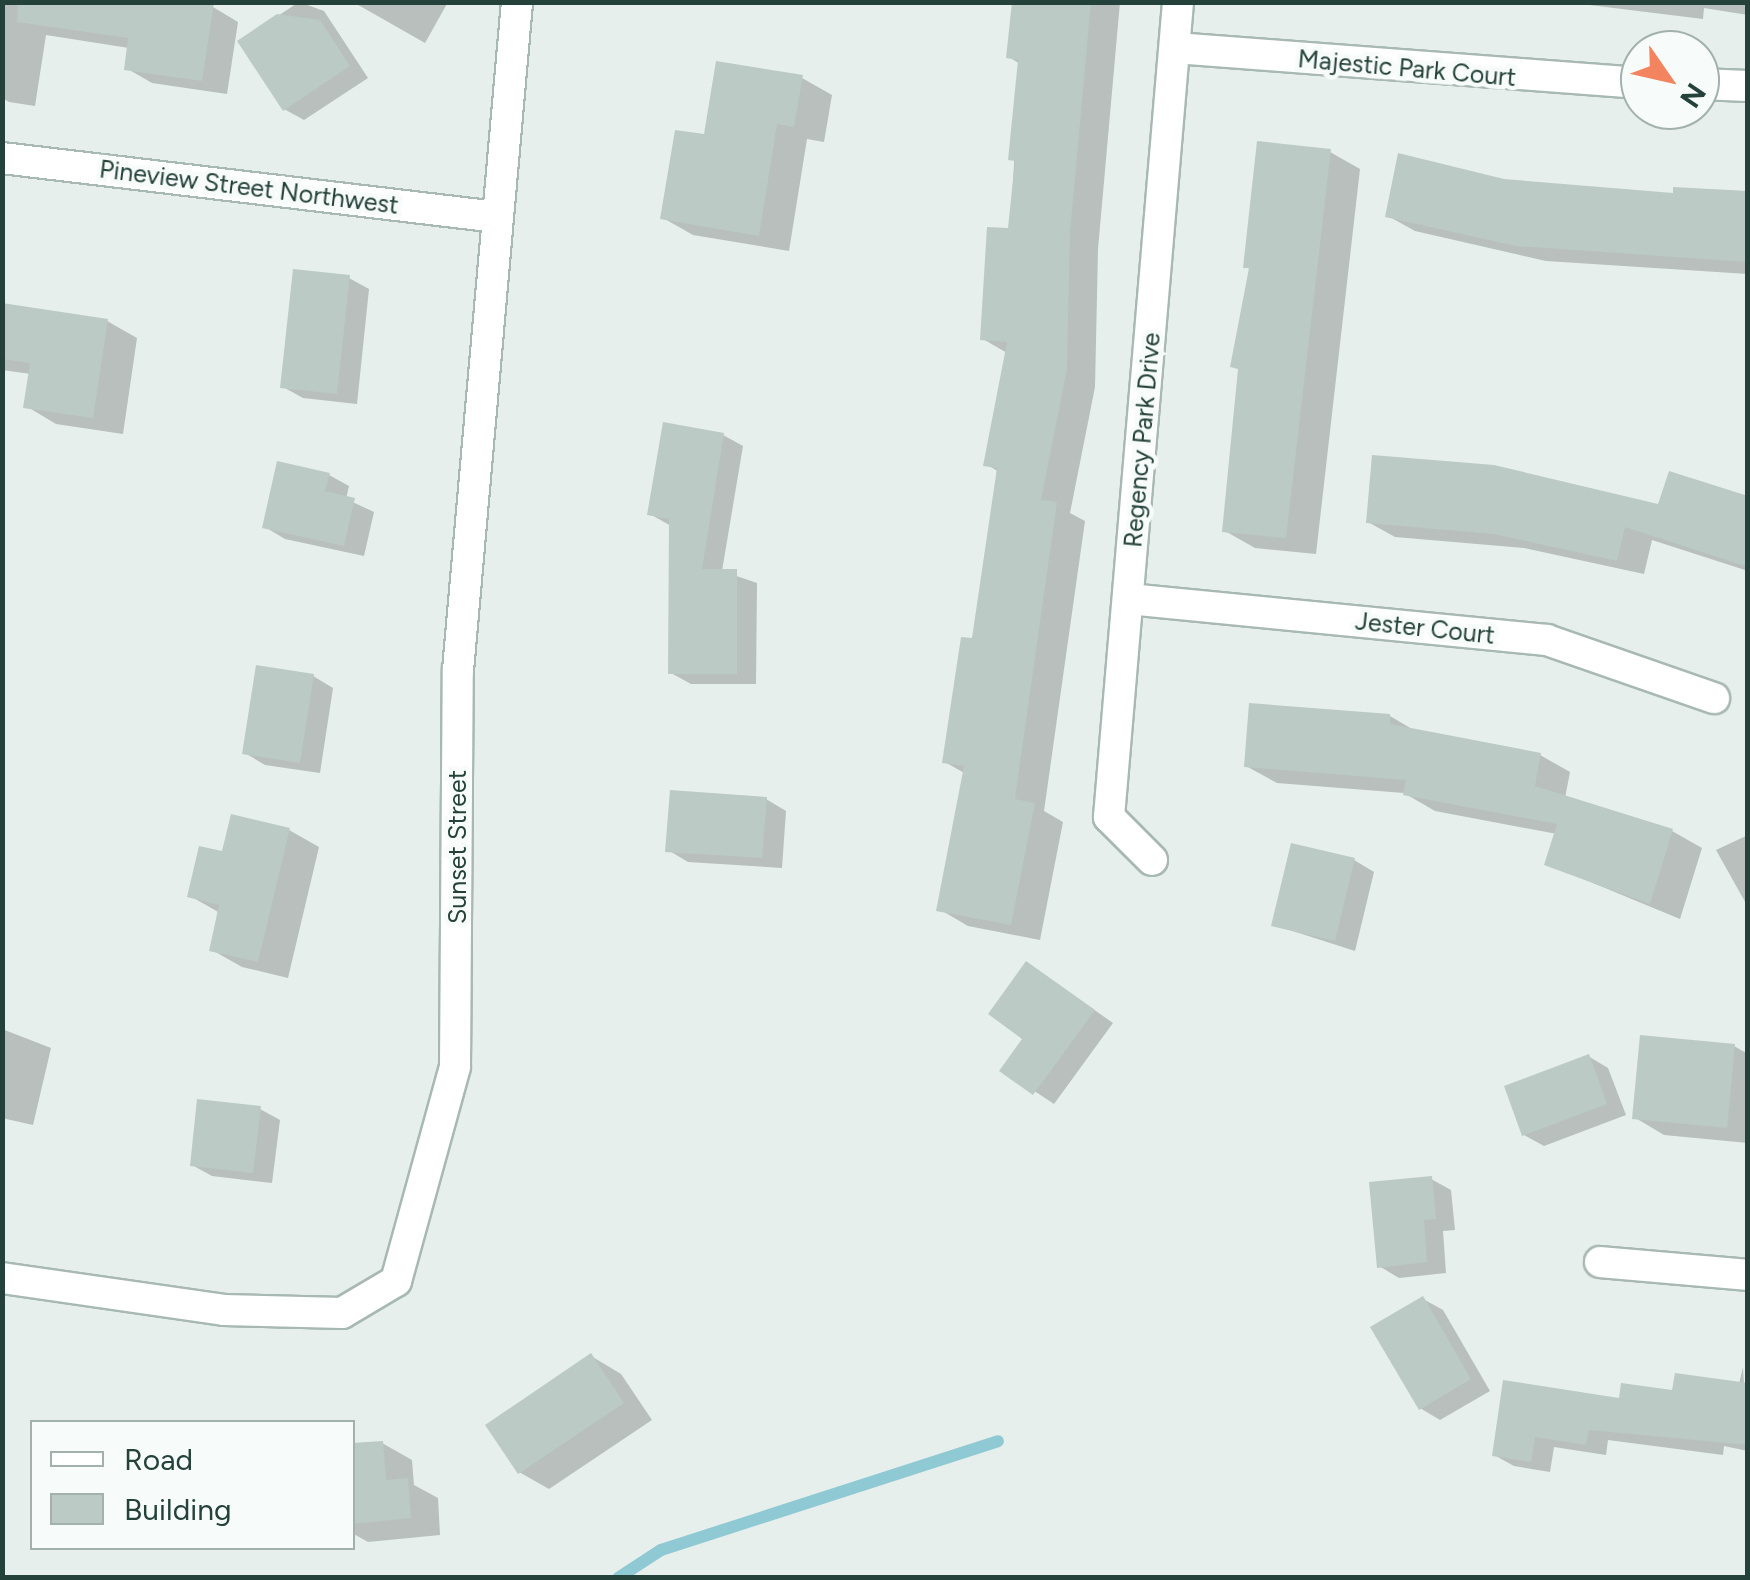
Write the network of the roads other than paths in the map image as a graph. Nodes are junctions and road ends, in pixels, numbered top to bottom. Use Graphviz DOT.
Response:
graph roads {
  1 [pos="517,2"];
  2 [pos="1178,2"];
  3 [pos="1175,48"];
  4 [pos="1620,81"];
  5 [pos="1720,85"];
  6 [pos="1748,86"];
  7 [pos="2,158"];
  8 [pos="496,217"];
  9 [pos="1128,599"];
  10 [pos="1714,698"];
  11 [pos="1152,860"];
  12 [pos="1600,1262"];
  13 [pos="1748,1275"];
  14 [pos="2,1278"];
  1 -- 8 [label="street, Sunset Street"];
  2 -- 3 [label="street, Regency Park Drive"];
  3 -- 4 [label="street, Majestic Park Court"];
  3 -- 9 [label="street, Regency Park Drive"];
  5 -- 6 [label="street"];
  7 -- 8 [label="street, Pineview Street Northwest"];
  8 -- 14 [label="street, Sunset Street"];
  9 -- 10 [label="street, Jester Court"];
  9 -- 11 [label="street, Regency Park Drive"];
  12 -- 13 [label="street"];
}
